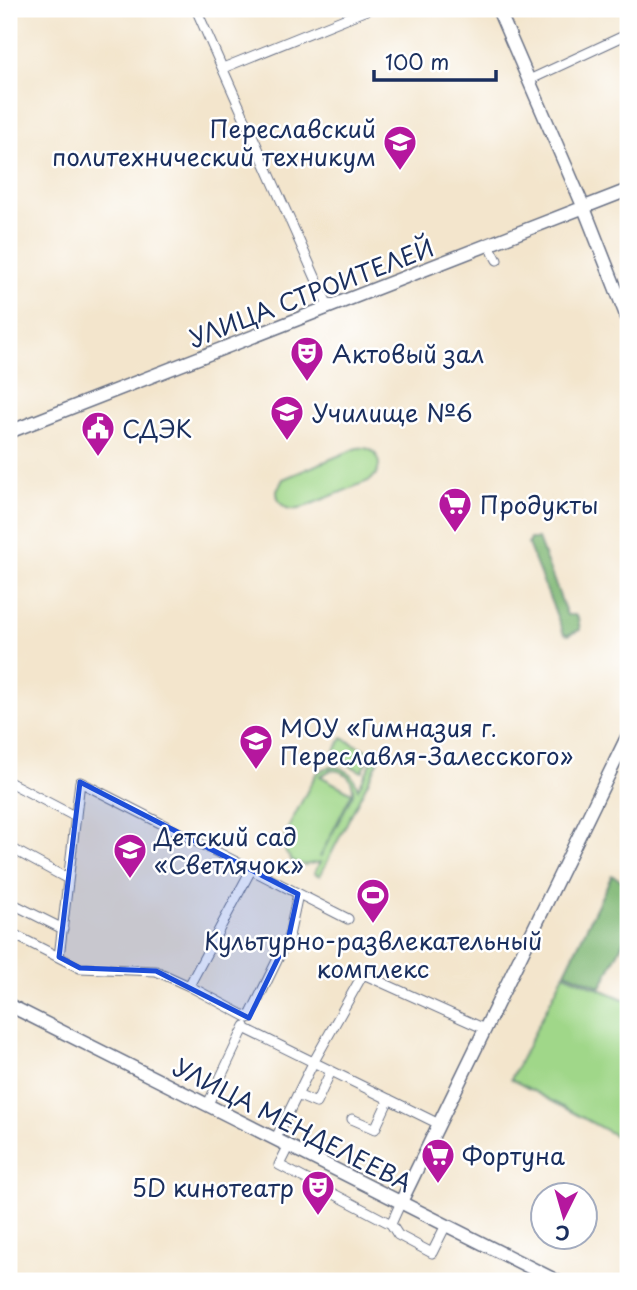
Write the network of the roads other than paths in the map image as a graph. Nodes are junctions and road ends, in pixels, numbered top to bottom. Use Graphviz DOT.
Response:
graph roads {
  1 [pos="196,9"];
  2 [pos="369,9"];
  3 [pos="498,9"];
  4 [pos="628,34"];
  5 [pos="223,68"];
  6 [pos="529,80"];
  7 [pos="628,190"];
  8 [pos="584,208"];
  9 [pos="489,244"];
  10 [pos="497,260"];
  11 [pos="329,308"];
  12 [pos="628,320"];
  13 [pos="9,432"];
  14 [pos="628,735"];
  15 [pos="9,782"];
  16 [pos="76,817"];
  17 [pos="9,847"];
  18 [pos="251,870"];
  19 [pos="68,879"];
  20 [pos="298,894"];
  21 [pos="9,902"];
  22 [pos="348,919"];
  23 [pos="63,929"];
  24 [pos="9,932"];
  25 [pos="60,957"];
  26 [pos="189,986"];
  27 [pos="9,1005"];
  28 [pos="249,1018"];
  29 [pos="244,1028"];
  30 [pos="485,1029"];
  31 [pos="313,1063"];
  32 [pos="331,1071"];
  33 [pos="297,1095"];
  34 [pos="389,1099"];
  35 [pos="208,1104"];
  36 [pos="352,1119"];
  37 [pos="439,1124"];
  38 [pos="276,1138"];
  39 [pos="289,1145"];
  40 [pos="401,1202"];
  41 [pos="391,1224"];
  42 [pos="446,1225"];
  43 [pos="557,1281"];
  1 -- 5 [label="street"];
  2 -- 5 [label="street"];
  3 -- 6 [label="main road"];
  4 -- 6 [label="street"];
  5 -- 11 [label="street"];
  6 -- 8 [label="main road"];
  7 -- 8 [label="main road, УЛИЦА СТРОИТЕЛЕЙ"];
  8 -- 9 [label="main road, УЛИЦА СТРОИТЕЛЕЙ"];
  8 -- 12 [label="main road"];
  9 -- 10 [label="street"];
  9 -- 11 [label="main road, УЛИЦА СТРОИТЕЛЕЙ"];
  11 -- 13 [label="main road, УЛИЦА СТРОИТЕЛЕЙ"];
  14 -- 30 [label="main road"];
  15 -- 16 [label="street"];
  16 -- 18 [label="street"];
  16 -- 19 [label="street"];
  17 -- 19 [label="street"];
  18 -- 20 [label="street"];
  18 -- 26 [label="street"];
  19 -- 23 [label="street"];
  20 -- 22 [label="street"];
  20 -- 28 [label="street"];
  21 -- 23 [label="street"];
  23 -- 25 [label="street"];
  24 -- 25 [label="street"];
  25 -- 26 [label="street"];
  26 -- 28 [label="street"];
  27 -- 35 [label="main road, УЛИЦА МЕНДЕЛЕЕВА"];
  28 -- 29 [label="street"];
  29 -- 31 [label="street"];
  29 -- 35 [label="street"];
  30 -- 31 [label="street"];
  30 -- 37 [label="main road"];
  31 -- 32 [label="street"];
  31 -- 33 [label="street"];
  32 -- 33 [label="street"];
  32 -- 34 [label="street"];
  33 -- 38 [label="street"];
  34 -- 36 [label="street"];
  34 -- 37 [label="street"];
  35 -- 38 [label="main road, УЛИЦА МЕНДЕЛЕЕВА"];
  37 -- 40 [label="main road"];
  38 -- 39 [label="main road, УЛИЦА МЕНДЕЛЕЕВА"];
  39 -- 40 [label="main road, УЛИЦА МЕНДЕЛЕЕВА"];
  39 -- 41 [label="street"];
  40 -- 41 [label="street"];
  40 -- 42 [label="main road, УЛИЦА МЕНДЕЛЕЕВА"];
  41 -- 42 [label="street"];
  42 -- 43 [label="main road, УЛИЦА МЕНДЕЛЕЕВА"];
}
